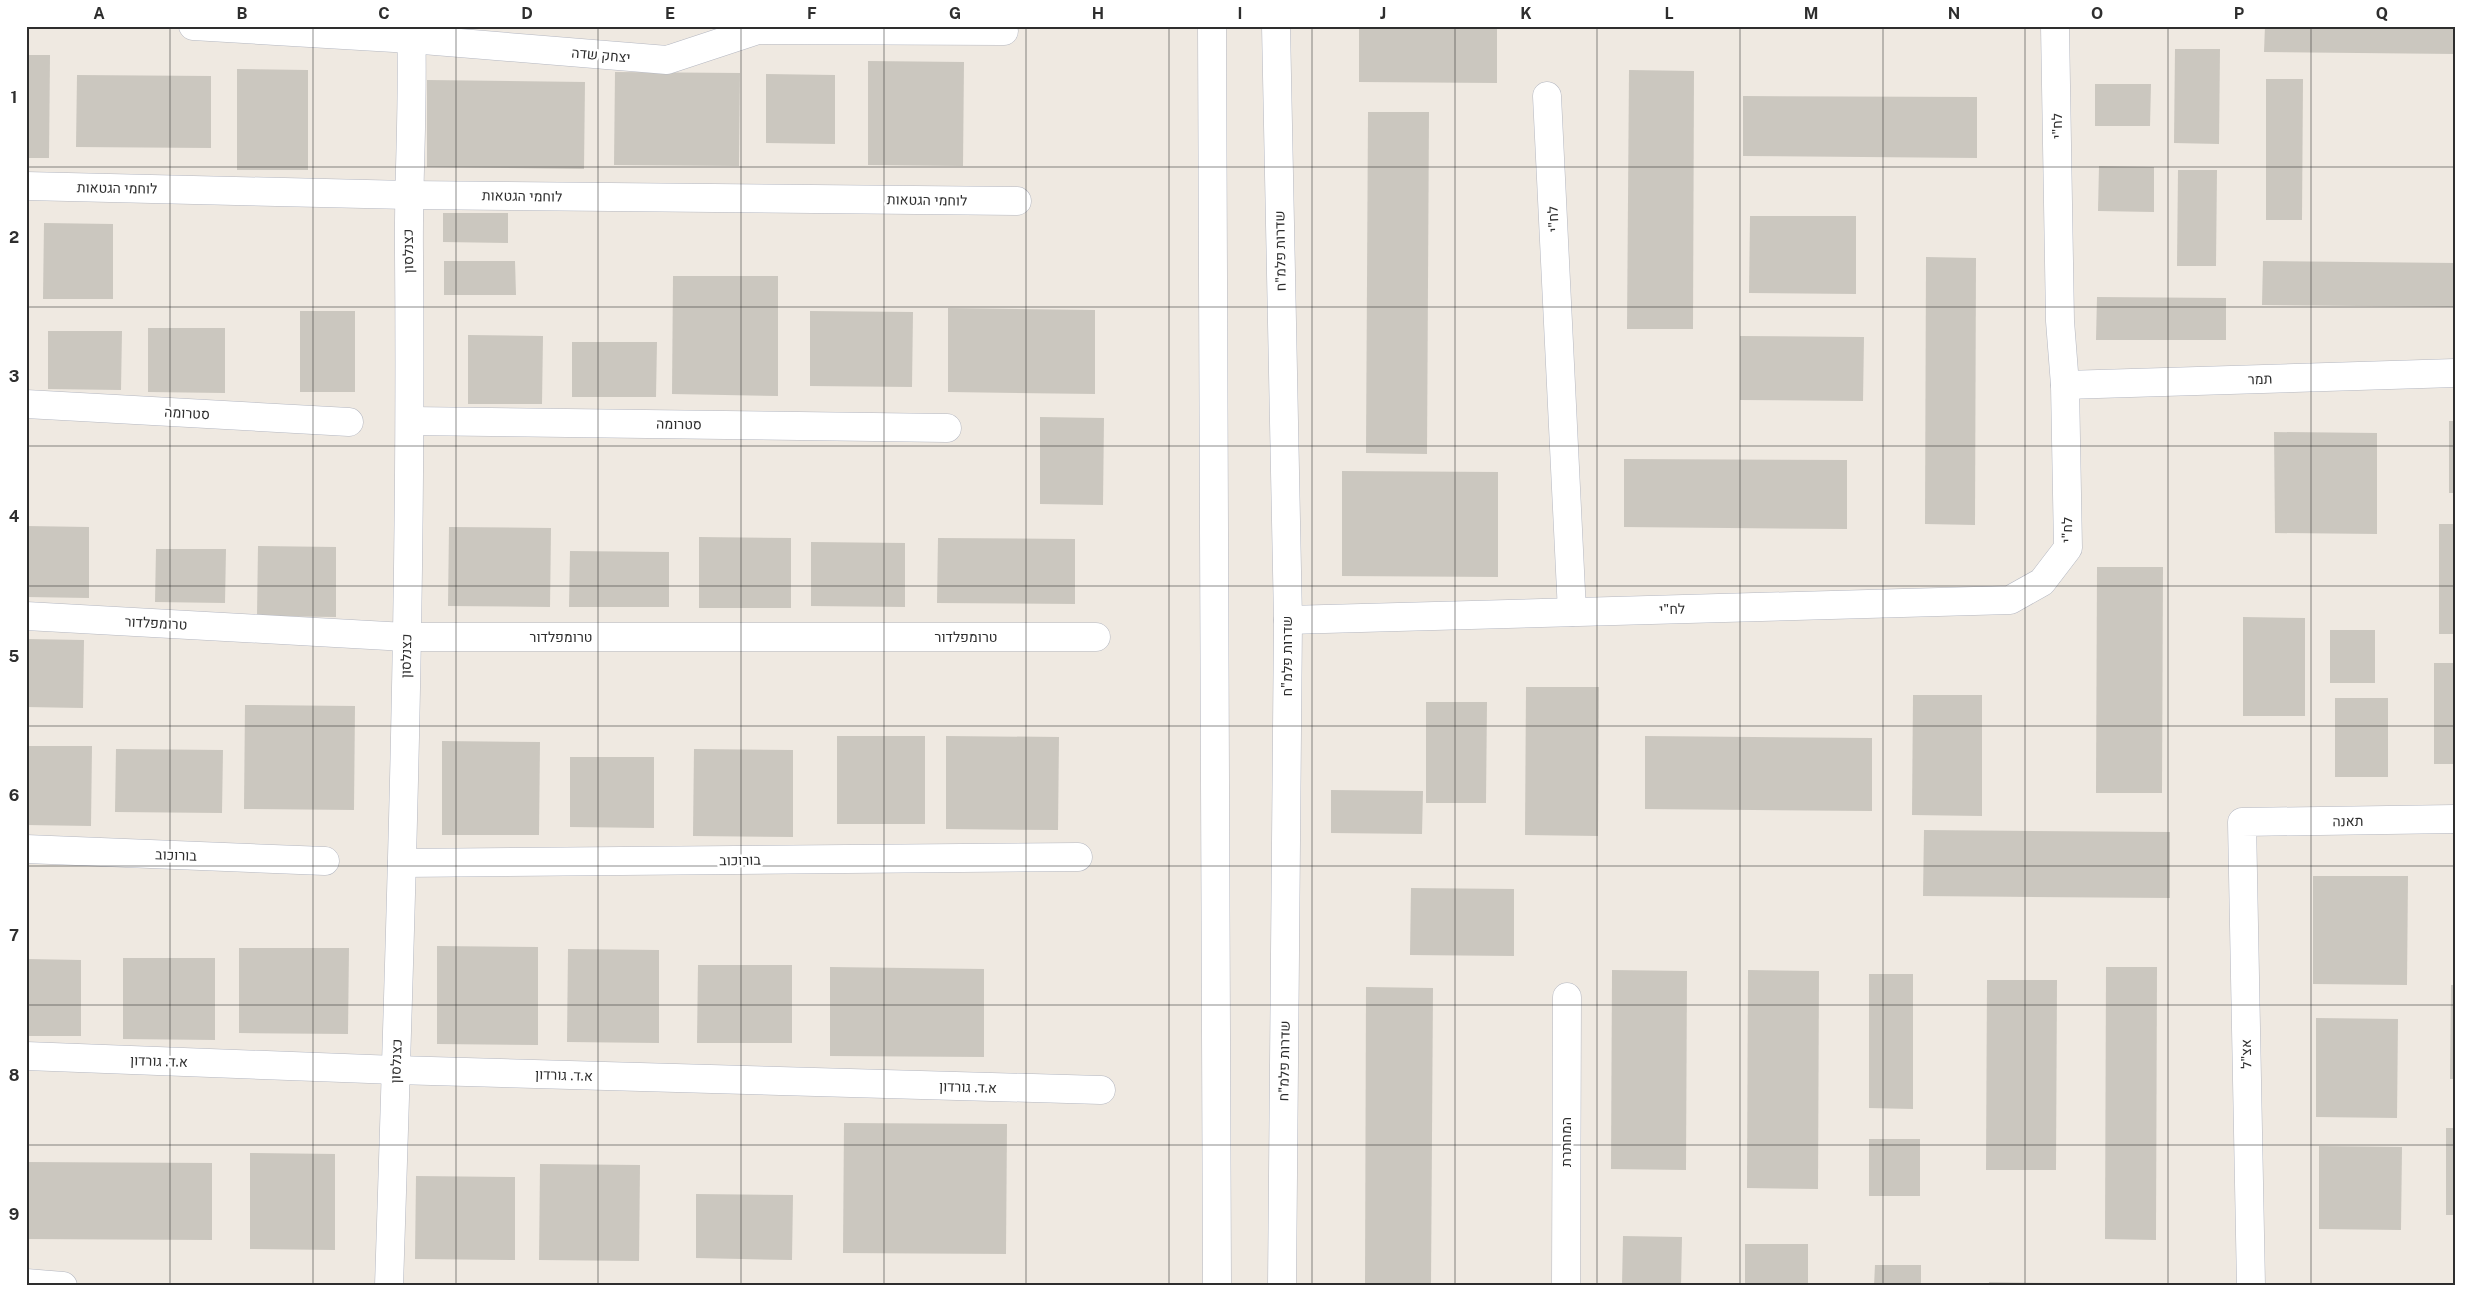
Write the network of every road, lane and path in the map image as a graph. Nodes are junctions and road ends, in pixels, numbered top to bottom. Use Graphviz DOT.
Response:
graph roads {
  1 [pos="193,26"];
  2 [pos="1212,26"];
  3 [pos="1276,26"];
  4 [pos="2055,26"];
  5 [pos="1004,31"];
  6 [pos="411,33"];
  7 [pos="1547,96"];
  8 [pos="26,186"];
  9 [pos="408,195"];
  10 [pos="1017,201"];
  11 [pos="2455,373"];
  12 [pos="2065,384"];
  13 [pos="26,404"];
  14 [pos="410,421"];
  15 [pos="349,422"];
  16 [pos="947,428"];
  17 [pos="1572,612"];
  18 [pos="26,616"];
  19 [pos="1288,620"];
  20 [pos="406,637"];
  21 [pos="1096,637"];
  22 [pos="2455,819"];
  23 [pos="2242,822"];
  24 [pos="26,849"];
  25 [pos="1078,857"];
  26 [pos="325,861"];
  27 [pos="402,863"];
  28 [pos="1567,997"];
  29 [pos="26,1056"];
  30 [pos="396,1070"];
  31 [pos="1101,1090"];
  32 [pos="26,1284"];
  33 [pos="63,1286"];
  34 [pos="389,1286"];
  35 [pos="1217,1286"];
  36 [pos="1282,1286"];
  37 [pos="1566,1286"];
  38 [pos="2251,1286"];
  1 -- 6 [label="street, יצחק שדה"];
  2 -- 35 [label="street"];
  3 -- 19 [label="street, שדרות פלמ\"ח"];
  4 -- 12 [label="street, לח\"י"];
  5 -- 6 [label="street, יצחק שדה"];
  6 -- 9 [label="street, כצנלסון"];
  7 -- 17 [label="street, לח\"י"];
  8 -- 9 [label="street, לוחמי הגטאות"];
  9 -- 10 [label="street, לוחמי הגטאות"];
  9 -- 14 [label="street, כצנלסון"];
  11 -- 12 [label="street, תמר"];
  12 -- 17 [label="street, לח\"י"];
  13 -- 15 [label="street, סטרומה"];
  14 -- 16 [label="street, סטרומה"];
  14 -- 20 [label="street, כצנלסון"];
  17 -- 19 [label="street, לח\"י"];
  18 -- 20 [label="street, טרומפלדור"];
  19 -- 36 [label="street, שדרות פלמ\"ח"];
  20 -- 21 [label="street, טרומפלדור"];
  20 -- 27 [label="street, כצנלסון"];
  22 -- 23 [label="street, תאנה"];
  23 -- 38 [label="street, אצ\"ל"];
  24 -- 26 [label="street, בורוכוב"];
  25 -- 27 [label="street, בורוכוב"];
  27 -- 30 [label="street, כצנלסון"];
  28 -- 37 [label="street, המחתרת"];
  29 -- 30 [label="street, א.ד. גורדון"];
  30 -- 31 [label="street, א.ד. גורדון"];
  30 -- 34 [label="street, כצנלסון"];
  32 -- 33 [label="street"];
}
